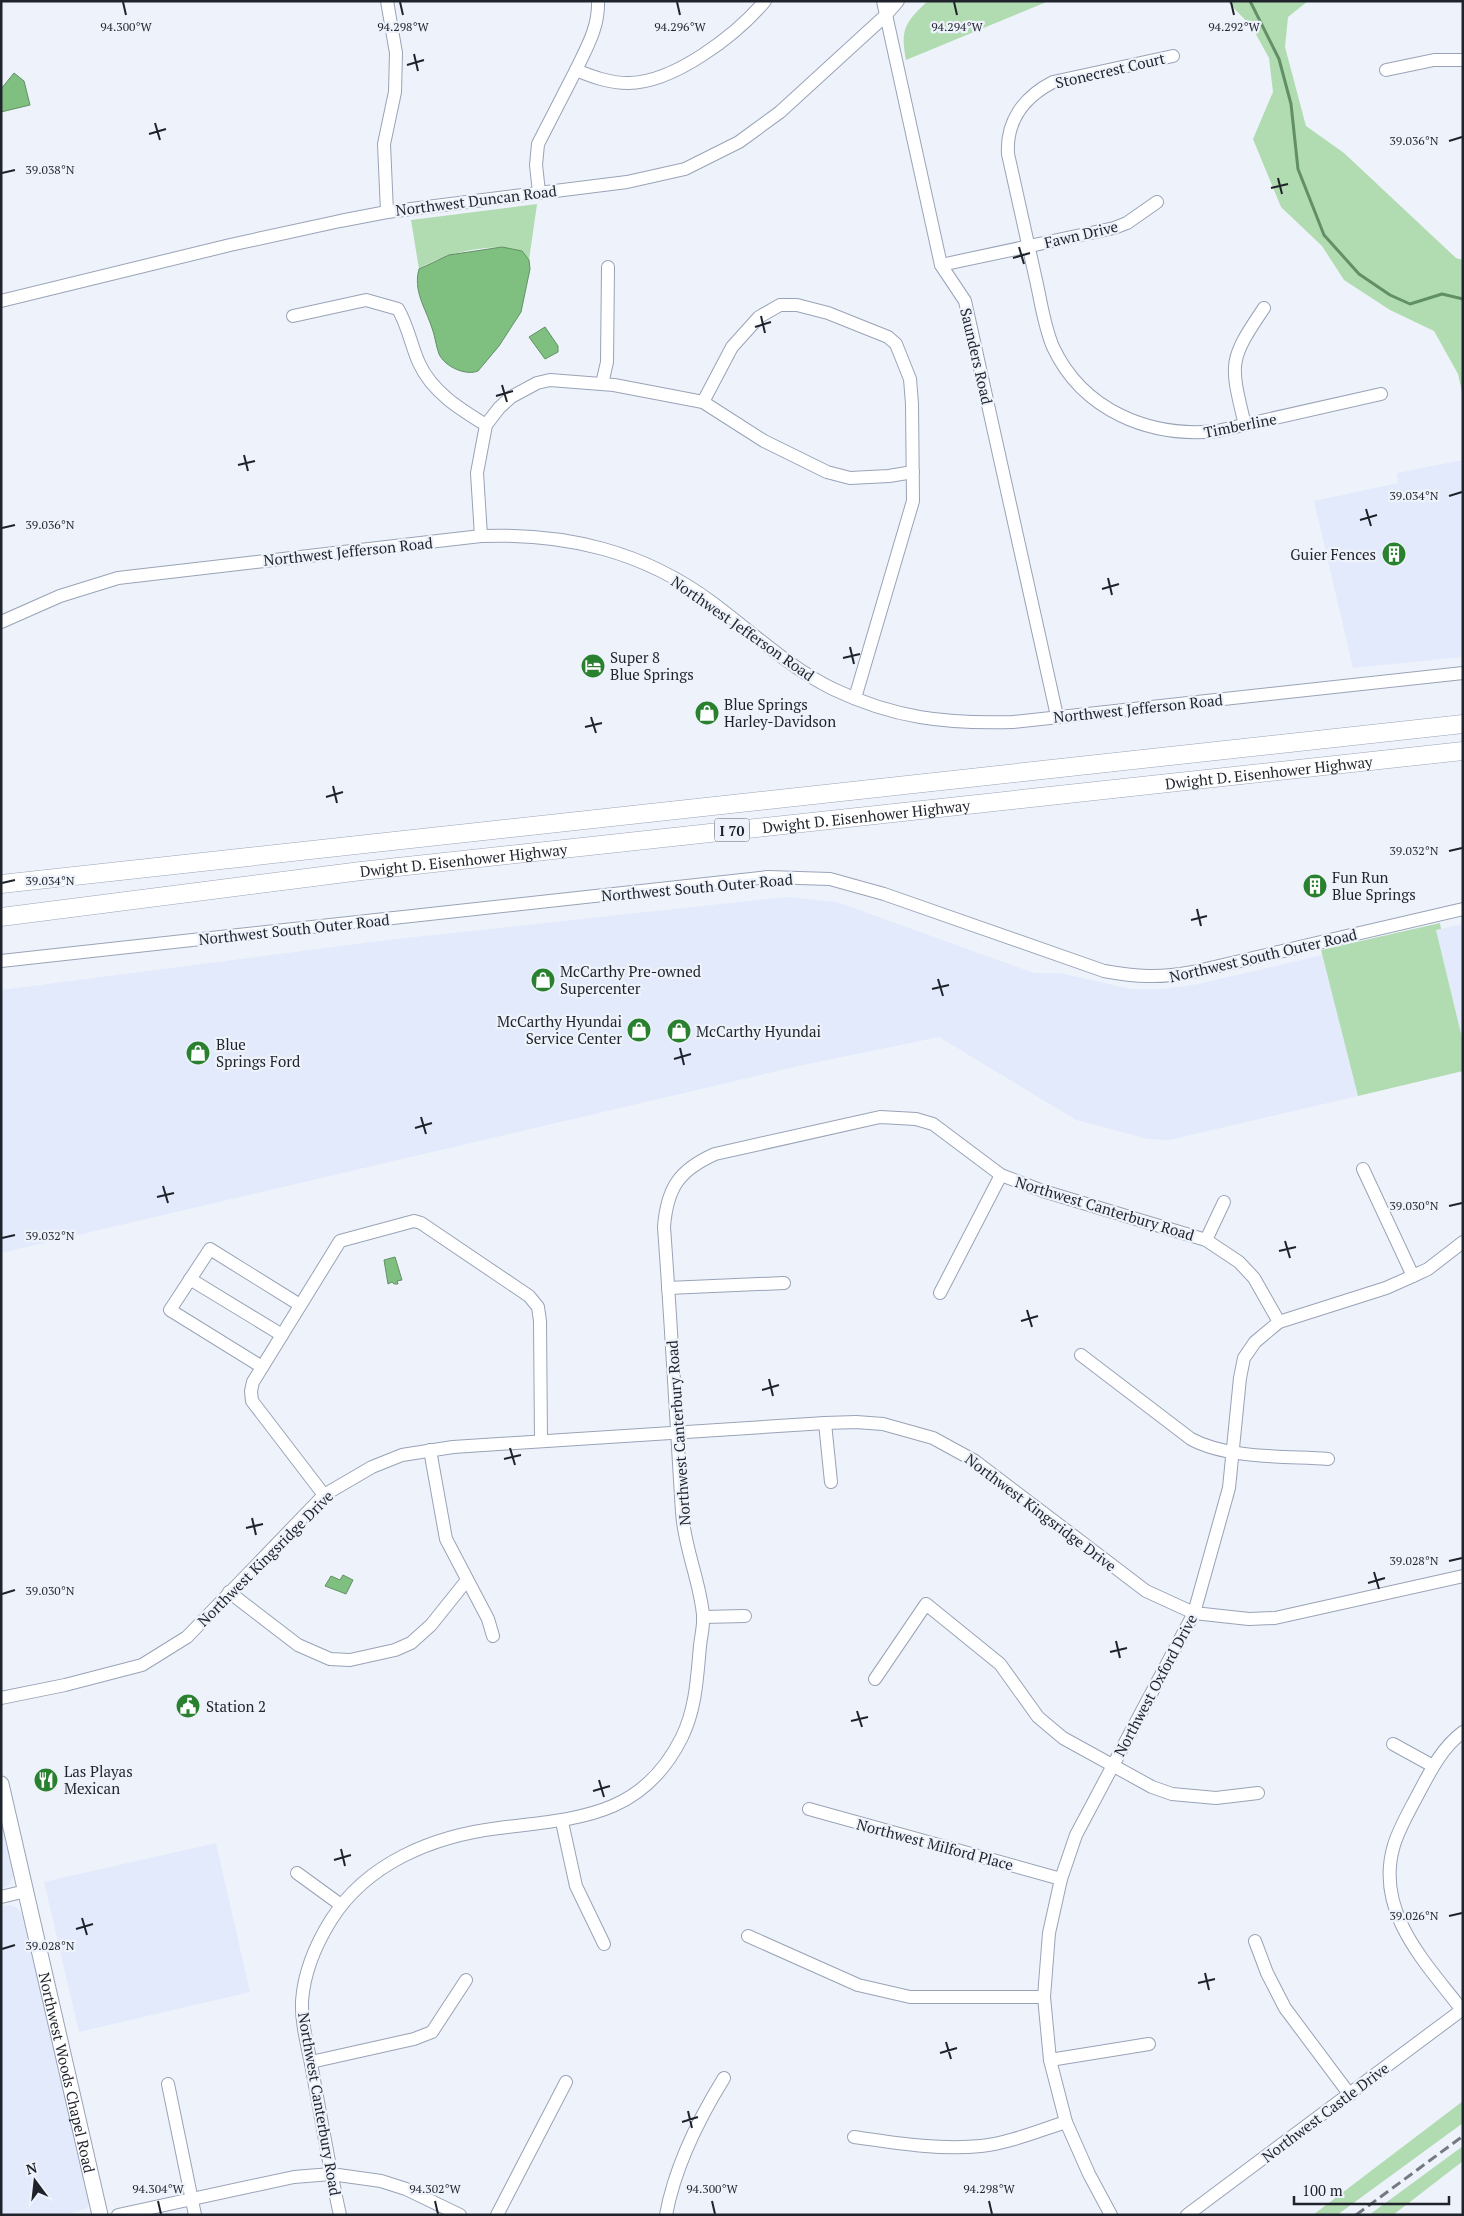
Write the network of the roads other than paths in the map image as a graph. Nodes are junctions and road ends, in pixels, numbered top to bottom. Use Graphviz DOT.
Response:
graph roads {
  1 [pos="387,1"];
  2 [pos="598,1"];
  3 [pos="765,1"];
  4 [pos="883,1"];
  5 [pos="898,1"];
  6 [pos="885,16"];
  7 [pos="1172,56"];
  8 [pos="1463,60"];
  9 [pos="576,70"];
  10 [pos="1386,70"];
  11 [pos="539,192"];
  12 [pos="1157,202"];
  13 [pos="387,212"];
  14 [pos="1029,246"];
  15 [pos="941,265"];
  16 [pos="608,267"];
  17 [pos="1,301"];
  18 [pos="1264,308"];
  19 [pos="293,316"];
  20 [pos="602,384"];
  21 [pos="1381,394"];
  22 [pos="703,402"];
  23 [pos="486,425"];
  24 [pos="1245,425"];
  25 [pos="913,472"];
  26 [pos="482,536"];
  27 [pos="1,622"];
  28 [pos="1463,673"];
  29 [pos="855,698"];
  30 [pos="1057,716"];
  31 [pos="1463,724"];
  32 [pos="1463,751"];
  33 [pos="1,884"];
  34 [pos="1463,909"];
  35 [pos="4,917"];
  36 [pos="1,961"];
  37 [pos="1363,1169"];
  38 [pos="1002,1175"];
  39 [pos="1224,1202"];
  40 [pos="1206,1240"];
  41 [pos="1463,1242"];
  42 [pos="1413,1276"];
  43 [pos="190,1279"];
  44 [pos="784,1283"];
  45 [pos="668,1288"];
  46 [pos="940,1293"];
  47 [pos="300,1305"];
  48 [pos="1279,1322"];
  49 [pos="282,1335"];
  50 [pos="1081,1355"];
  51 [pos="262,1367"];
  52 [pos="824,1423"];
  53 [pos="678,1432"];
  54 [pos="541,1441"];
  55 [pos="430,1450"];
  56 [pos="1232,1451"];
  57 [pos="1328,1459"];
  58 [pos="831,1482"];
  59 [pos="324,1495"];
  60 [pos="1463,1576"];
  61 [pos="467,1580"];
  62 [pos="229,1592"];
  63 [pos="1194,1613"];
  64 [pos="744,1616"];
  65 [pos="703,1617"];
  66 [pos="493,1636"];
  67 [pos="875,1679"];
  68 [pos="1,1698"];
  69 [pos="1463,1732"];
  70 [pos="1393,1744"];
  71 [pos="1112,1766"];
  72 [pos="1433,1766"];
  73 [pos="1,1784"];
  74 [pos="1258,1793"];
  75 [pos="809,1809"];
  76 [pos="562,1822"];
  77 [pos="297,1873"];
  78 [pos="1061,1879"];
  79 [pos="26,1891"];
  80 [pos="1,1896"];
  81 [pos="341,1904"];
  82 [pos="748,1936"];
  83 [pos="1255,1941"];
  84 [pos="604,1944"];
  85 [pos="466,1980"];
  86 [pos="1044,1997"];
  87 [pos="1462,2010"];
  88 [pos="1148,2044"];
  89 [pos="1050,2060"];
  90 [pos="311,2062"];
  91 [pos="724,2078"];
  92 [pos="566,2082"];
  93 [pos="168,2084"];
  94 [pos="1350,2095"];
  95 [pos="1066,2122"];
  96 [pos="854,2137"];
  97 [pos="331,2174"];
  98 [pos="192,2200"];
  99 [pos="100,2215"];
  100 [pos="118,2215"];
  101 [pos="195,2215"];
  102 [pos="340,2215"];
  103 [pos="460,2215"];
  104 [pos="496,2215"];
  105 [pos="666,2215"];
  106 [pos="1110,2215"];
  107 [pos="1187,2215"];
  1 -- 13 [label="street"];
  2 -- 9 [label="street"];
  3 -- 9 [label="street"];
  4 -- 6 [label="street, Saunders Road"];
  5 -- 6 [label="street, Northwest Duncan Road"];
  6 -- 11 [label="street, Northwest Duncan Road"];
  6 -- 15 [label="street, Saunders Road"];
  7 -- 14 [label="street, Stonecrest Court"];
  8 -- 10 [label="street"];
  9 -- 11 [label="street"];
  11 -- 13 [label="street, Northwest Duncan Road"];
  12 -- 14 [label="street, Fawn Drive"];
  13 -- 17 [label="street, Northwest Duncan Road"];
  14 -- 15 [label="street, Fawn Drive"];
  14 -- 24 [label="street, Timberline"];
  15 -- 30 [label="street, Saunders Road"];
  16 -- 20 [label="street"];
  18 -- 24 [label="street"];
  19 -- 23 [label="street"];
  20 -- 22 [label="street"];
  20 -- 23 [label="street"];
  21 -- 24 [label="street, Timberline"];
  22 -- 25 [label="street"];
  22 -- 25 [label="street"];
  23 -- 26 [label="street"];
  25 -- 29 [label="street"];
  26 -- 27 [label="street, Northwest Jefferson Road"];
  26 -- 29 [label="street, Northwest Jefferson Road"];
  28 -- 30 [label="street, Northwest Jefferson Road"];
  29 -- 30 [label="street, Northwest Jefferson Road"];
  31 -- 33 [label="highway, Dwight D. Eisenhower Highway / I 70"];
  32 -- 35 [label="highway, Dwight D. Eisenhower Highway / I 70"];
  34 -- 36 [label="street, Northwest South Outer Road"];
  37 -- 42 [label="street"];
  38 -- 40 [label="street, Northwest Canterbury Road"];
  38 -- 45 [label="street, Northwest Canterbury Road"];
  38 -- 46 [label="street"];
  39 -- 40 [label="street"];
  40 -- 48 [label="street, Northwest Canterbury Road"];
  41 -- 42 [label="street, Northwest Oxford Drive"];
  42 -- 48 [label="street, Northwest Oxford Drive"];
  43 -- 47 [label="street"];
  43 -- 49 [label="street"];
  43 -- 51 [label="street"];
  44 -- 45 [label="street"];
  45 -- 53 [label="street, Northwest Canterbury Road"];
  47 -- 49 [label="street"];
  47 -- 54 [label="street"];
  48 -- 56 [label="street, Northwest Oxford Drive"];
  49 -- 51 [label="street"];
  50 -- 56 [label="street"];
  51 -- 59 [label="street"];
  52 -- 53 [label="street, Northwest Kingsridge Drive"];
  52 -- 58 [label="street"];
  52 -- 63 [label="street, Northwest Kingsridge Drive"];
  53 -- 54 [label="street, Northwest Kingsridge Drive"];
  53 -- 65 [label="street, Northwest Canterbury Road"];
  54 -- 55 [label="street, Northwest Kingsridge Drive"];
  55 -- 59 [label="street, Northwest Kingsridge Drive"];
  55 -- 61 [label="street"];
  56 -- 57 [label="street"];
  56 -- 63 [label="street, Northwest Oxford Drive"];
  59 -- 62 [label="street, Northwest Kingsridge Drive"];
  60 -- 63 [label="street, Northwest Kingsridge Drive"];
  61 -- 62 [label="street"];
  61 -- 66 [label="street"];
  62 -- 68 [label="street, Northwest Kingsridge Drive"];
  63 -- 71 [label="street, Northwest Oxford Drive"];
  64 -- 65 [label="street"];
  65 -- 76 [label="street, Northwest Canterbury Road"];
  67 -- 71 [label="street"];
  69 -- 72 [label="street"];
  70 -- 72 [label="street"];
  71 -- 74 [label="street"];
  71 -- 78 [label="street, Northwest Oxford Drive"];
  72 -- 87 [label="street"];
  73 -- 79 [label="main road, Northwest Woods Chapel Road"];
  75 -- 78 [label="street, Northwest Milford Place"];
  76 -- 81 [label="street, Northwest Canterbury Road"];
  76 -- 84 [label="street"];
  77 -- 81 [label="street"];
  78 -- 86 [label="street, Northwest Oxford Drive"];
  79 -- 80 [label="street"];
  79 -- 99 [label="main road, Northwest Woods Chapel Road"];
  81 -- 90 [label="street, Northwest Canterbury Road"];
  82 -- 86 [label="street"];
  83 -- 94 [label="street"];
  85 -- 90 [label="street"];
  86 -- 89 [label="street, Northwest Oxford Drive"];
  87 -- 94 [label="street, Northwest Castle Drive"];
  88 -- 89 [label="street"];
  89 -- 95 [label="street, Northwest Oxford Drive"];
  90 -- 97 [label="street, Northwest Canterbury Road"];
  91 -- 105 [label="street"];
  92 -- 104 [label="street"];
  93 -- 98 [label="street"];
  94 -- 107 [label="street, Northwest Castle Drive"];
  95 -- 96 [label="street"];
  95 -- 106 [label="street, Northwest Oxford Drive"];
  97 -- 98 [label="street"];
  97 -- 102 [label="street, Northwest Canterbury Road"];
  97 -- 103 [label="street"];
  98 -- 100 [label="street"];
  98 -- 101 [label="street"];
}
